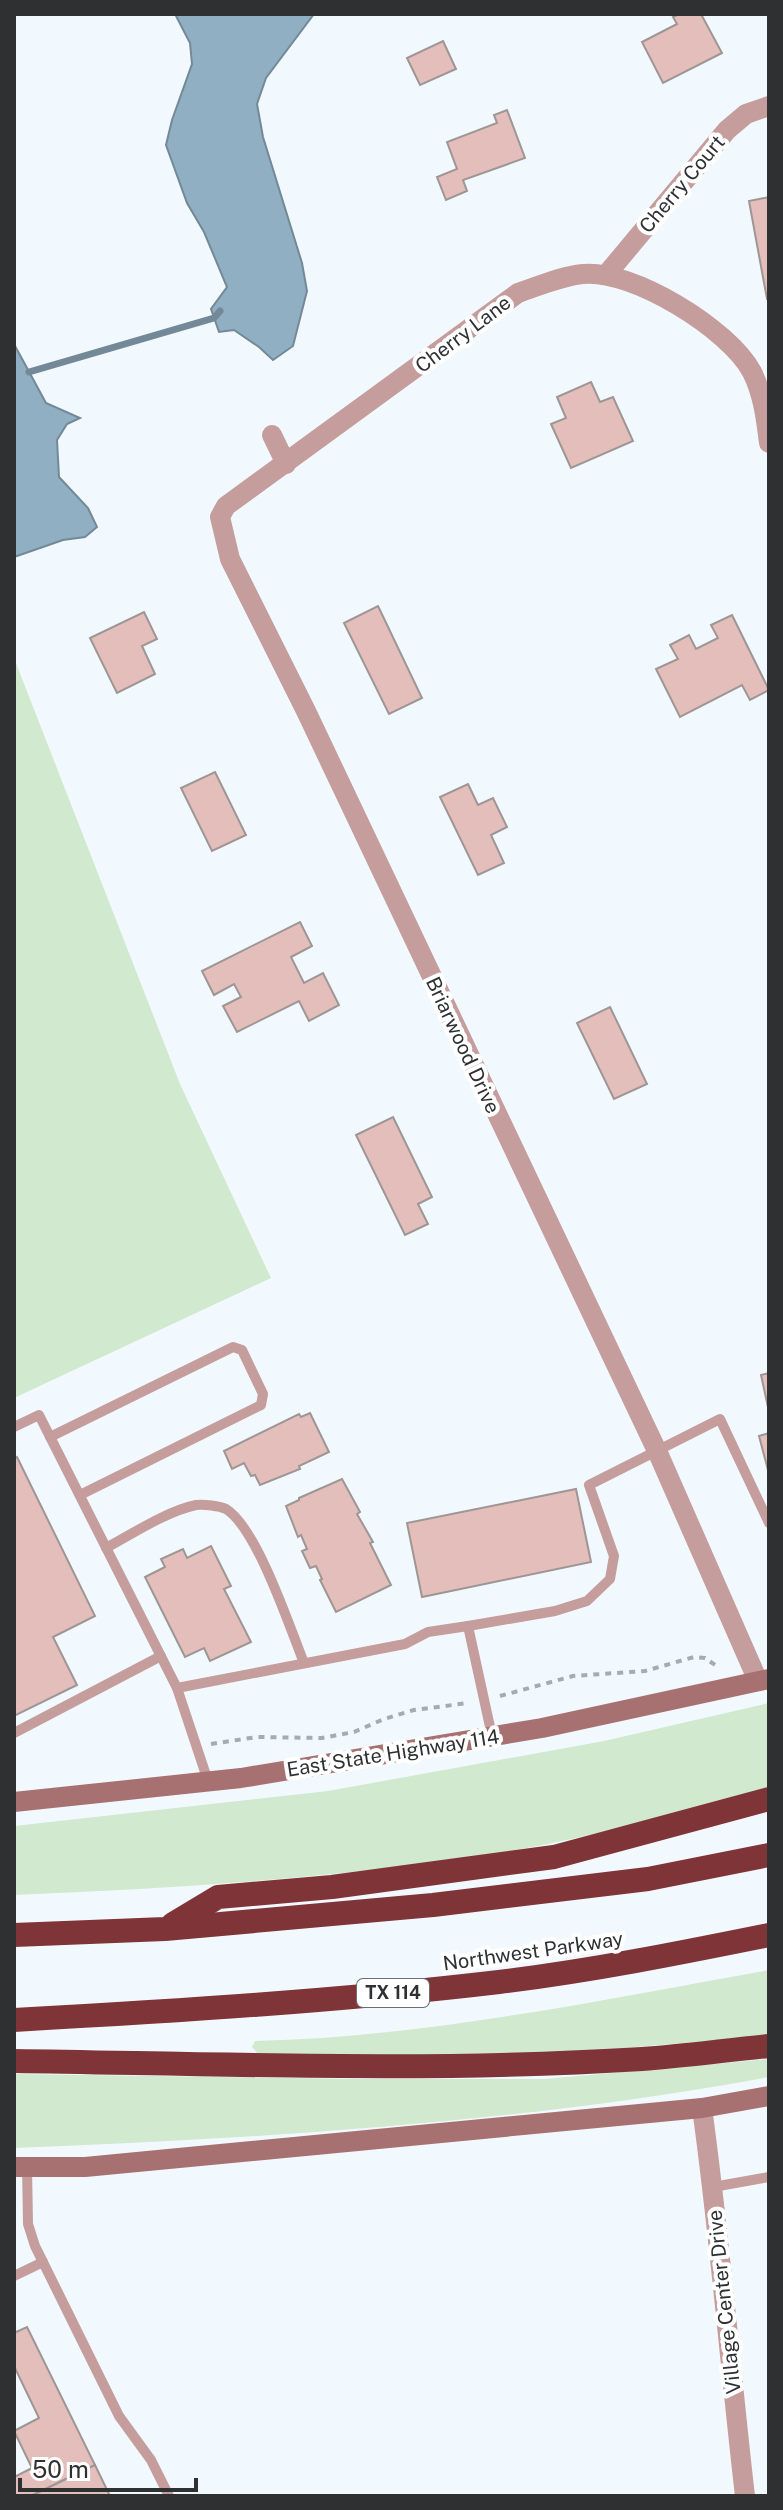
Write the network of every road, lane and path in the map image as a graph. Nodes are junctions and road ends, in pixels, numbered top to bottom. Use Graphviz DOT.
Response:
graph roads {
  1 [pos="769,106"];
  2 [pos="606,275"];
  3 [pos="272,435"];
  4 [pos="769,443"];
  5 [pos="286,464"];
  6 [pos="14,1427"];
  7 [pos="50,1437"];
  8 [pos="658,1453"];
  9 [pos="80,1495"];
  10 [pos="769,1523"];
  11 [pos="106,1548"];
  12 [pos="468,1626"];
  13 [pos="161,1656"];
  14 [pos="304,1663"];
  15 [pos="764,1680"];
  16 [pos="177,1688"];
  17 [pos="14,1733"];
  18 [pos="492,1736"];
  19 [pos="208,1781"];
  20 [pos="769,1799"];
  21 [pos="14,1802"];
  22 [pos="769,1855"];
  23 [pos="165,1929"];
  24 [pos="14,1935"];
  25 [pos="769,1935"];
  26 [pos="14,2020"];
  27 [pos="769,2046"];
  28 [pos="14,2061"];
  29 [pos="769,2096"];
  30 [pos="702,2108"];
  31 [pos="20,2167"];
  32 [pos="769,2177"];
  33 [pos="713,2187"];
  34 [pos="43,2262"];
  35 [pos="14,2276"];
  36 [pos="169,2496"];
  37 [pos="745,2496"];
  1 -- 2 [label="street, Cherry Court"];
  2 -- 4 [label="street, Cherry Lane"];
  2 -- 5 [label="street, Cherry Lane"];
  3 -- 5 [label="street"];
  5 -- 8 [label="street, Briarwood Drive"];
  6 -- 7 [label="lane"];
  7 -- 9 [label="lane"];
  7 -- 9 [label="lane"];
  8 -- 10 [label="lane"];
  8 -- 12 [label="lane"];
  8 -- 15 [label="street, Briarwood Drive"];
  9 -- 11 [label="lane"];
  11 -- 13 [label="lane"];
  11 -- 14 [label="lane"];
  12 -- 14 [label="lane"];
  12 -- 18 [label="lane"];
  13 -- 16 [label="lane"];
  13 -- 17 [label="lane"];
  14 -- 16 [label="lane"];
  15 -- 18 [label="main road, East State Highway 114"];
  16 -- 19 [label="lane"];
  18 -- 19 [label="main road, East State Highway 114"];
  19 -- 21 [label="main road, East State Highway 114"];
  20 -- 23 [label="highway"];
  22 -- 23 [label="highway"];
  23 -- 24 [label="highway"];
  25 -- 26 [label="highway, Northwest Parkway / TX 114"];
  27 -- 28 [label="highway"];
  29 -- 30 [label="main road"];
  30 -- 31 [label="main road"];
  30 -- 33 [label="street, Village Center Drive"];
  31 -- 34 [label="lane"];
  32 -- 33 [label="lane"];
  33 -- 37 [label="street, Village Center Drive"];
  34 -- 35 [label="lane"];
  34 -- 36 [label="lane"];
}
